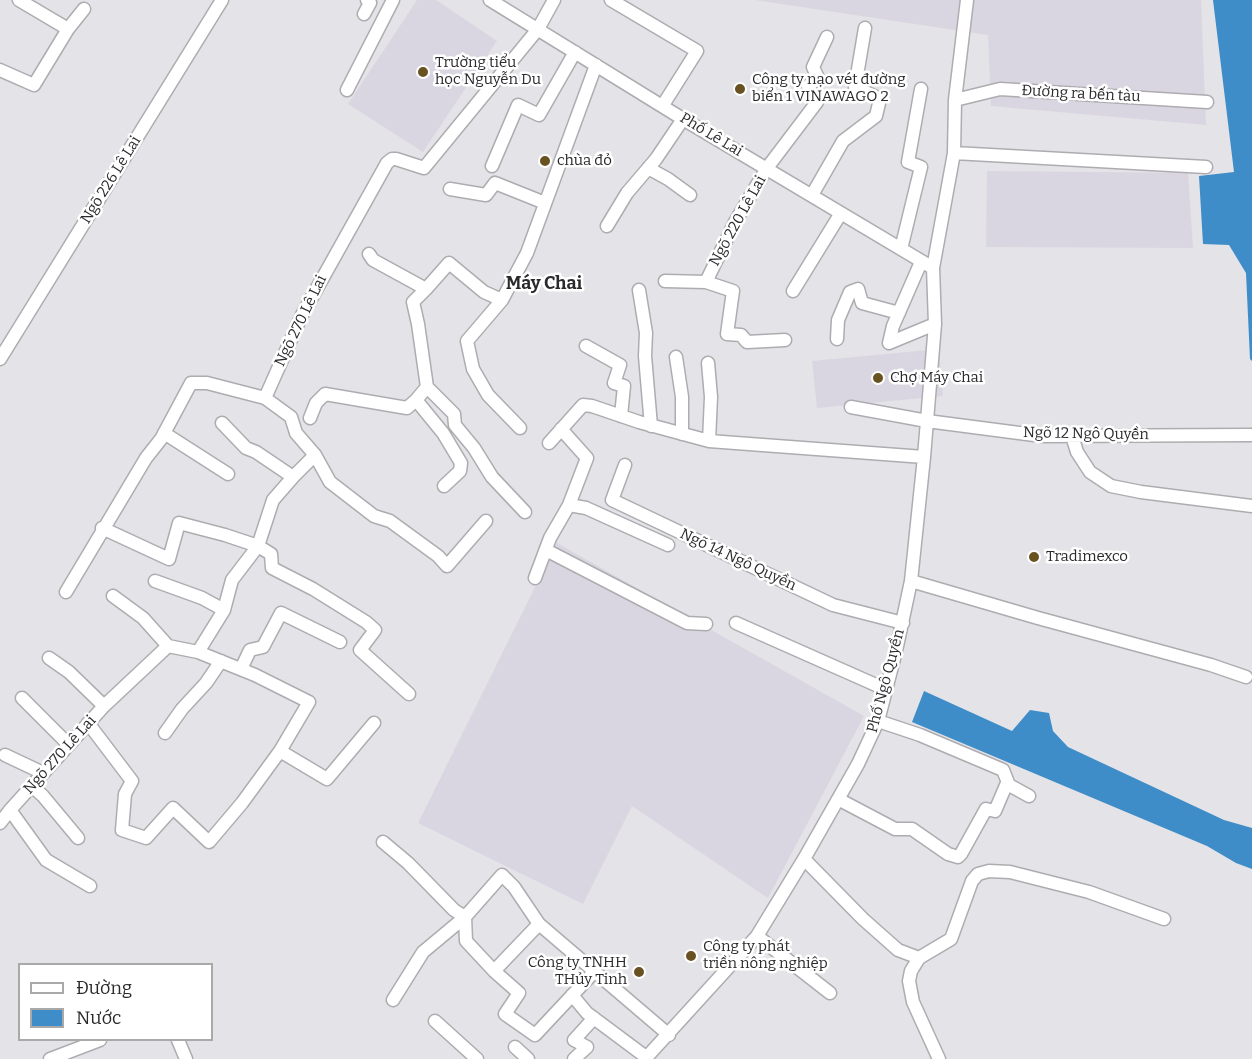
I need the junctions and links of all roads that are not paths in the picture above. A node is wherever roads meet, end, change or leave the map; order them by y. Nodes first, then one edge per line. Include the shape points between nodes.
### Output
1 (19, 0) edge
2 (222, 0) edge
3 (367, 0) edge
4 (393, 0) edge
5 (490, 0) edge
6 (554, 0) edge
7 (611, 0) edge
8 (967, 0) edge
9 (84, 9) dead end
10 (364, 14) dead end
11 (865, 28) dead end
12 (68, 29) junction
13 (538, 29) junction
14 (827, 37) dead end
15 (575, 52) junction
16 (596, 65) junction
17 (0, 70) edge
18 (921, 89) dead end
19 (347, 90) dead end
20 (955, 100) junction
21 (1207, 102) dead end
22 (663, 105) junction
23 (683, 119) junction
24 (954, 153) junction
25 (492, 166) dead end
26 (1206, 167) dead end
27 (648, 168) junction
28 (767, 168) junction
29 (450, 189) dead end
30 (690, 195) dead end
31 (812, 195) junction
32 (545, 203) junction
33 (841, 213) junction
34 (607, 226) dead end
35 (901, 249) junction
36 (369, 254) dead end
37 (921, 262) junction
38 (933, 268) junction
39 (665, 281) dead end
40 (706, 282) junction
41 (426, 289) junction
42 (639, 290) dead end
43 (793, 291) dead end
44 (502, 300) junction
45 (899, 313) junction
46 (935, 324) junction
47 (837, 339) dead end
48 (785, 340) dead end
49 (585, 346) dead end
50 (676, 357) dead end
51 (0, 359) edge
52 (708, 363) dead end
53 (427, 387) junction
54 (265, 398) junction
55 (416, 400) junction
56 (851, 407) dead end
57 (621, 416) junction
58 (310, 418) dead end
59 (927, 421) junction
60 (222, 423) dead end
61 (651, 426) junction
62 (520, 428) dead end
63 (561, 429) junction
64 (164, 433) junction
65 (682, 434) junction
66 (1252, 435) edge
67 (1072, 436) junction
68 (709, 441) junction
69 (549, 443) dead end
70 (315, 455) junction
71 (924, 457) junction
72 (625, 465) dead end
73 (228, 474) dead end
74 (293, 477) junction
75 (444, 486) dead end
76 (569, 505) junction
77 (1252, 506) edge
78 (525, 512) dead end
79 (486, 521) dead end
80 (102, 528) junction
81 (668, 545) dead end
82 (258, 546) junction
83 (546, 550) junction
84 (535, 578) dead end
85 (154, 581) dead end
86 (911, 581) junction
87 (66, 592) dead end
88 (113, 596) dead end
89 (224, 610) junction
90 (736, 623) dead end
91 (903, 623) junction
92 (705, 624) dead end
93 (340, 642) dead end
94 (168, 646) junction
95 (198, 652) junction
96 (49, 658) dead end
97 (221, 661) junction
98 (241, 669) junction
99 (1246, 677) dead end
100 (885, 688) junction
101 (409, 694) dead end
102 (22, 698) dead end
103 (104, 706) junction
104 (878, 721) junction
105 (88, 723) junction
106 (374, 723) dead end
107 (165, 733) dead end
108 (69, 745) junction
109 (280, 751) junction
110 (5, 756) dead end
111 (43, 773) junction
112 (1007, 783) junction
113 (32, 786) junction
114 (1029, 796) dead end
115 (838, 799) junction
116 (10, 810) junction
117 (0, 823) edge
118 (78, 838) dead end
119 (383, 842) dead end
120 (804, 859) junction
121 (90, 886) dead end
122 (465, 917) junction
123 (1164, 919) dead end
124 (539, 924) junction
125 (757, 936) junction
126 (919, 958) junction
127 (494, 971) junction
128 (594, 972) junction
129 (830, 993) dead end
130 (572, 995) junction
131 (393, 1000) dead end
132 (594, 1018) junction
133 (435, 1021) dead end
134 (669, 1035) junction
135 (97, 1041) edge
136 (178, 1041) edge
137 (515, 1047) dead end
138 (938, 1056) edge
139 (645, 1058) edge
140 (50, 1059) edge
141 (186, 1059) edge
142 (477, 1059) edge
143 (528, 1059) edge
144 (574, 1059) edge

1 - 12 street
2 - 51 street, Ngõ 226 Lê Lai
3 - 10 street via 370,3
4 - 19 street
5 - 13 street, Phố Lê Lai
6 - 13 street
7 - 22 street via 697,51
8 - 20 street, Phố Ngô Quyền
9 - 12 street
11 - 31 street via 855,87 880,99 876,116 843,141
12 - 17 street via 34,85
13 - 15 street, Phố Lê Lai
13 - 54 street, Ngõ 270 Lê Lai via 424,168 396,159 387,163 302,315
14 - 28 street, Ngõ 220 Lê Lai via 813,66 818,78 808,86 817,102
15 - 16 street, Phố Lê Lai
15 - 25 street via 539,115 518,105
16 - 22 street, Phố Lê Lai
16 - 32 street
18 - 35 street via 908,162 921,167
20 - 21 street, Đường ra bến tàu via 1000,89
20 - 24 street, Phố Ngô Quyền
22 - 23 street, Phố Lê Lai
23 - 27 street
23 - 28 street, Phố Lê Lai
24 - 26 street
24 - 38 street, Phố Ngô Quyền
27 - 30 street
27 - 34 street
28 - 31 street, Phố Lê Lai
28 - 40 street, Ngõ 220 Lê Lai
29 - 32 street via 486,195 495,183
31 - 33 street, Phố Lê Lai
32 - 44 street via 528,253
33 - 35 street, Phố Lê Lai
33 - 43 street
35 - 37 street, Phố Lê Lai
36 - 41 street via 373,260
37 - 38 street, Phố Lê Lai
37 - 45 street
38 - 46 street, Phố Ngô Quyền
39 - 40 street
40 - 48 street, Ngõ 220 Lê Lai via 733,291 727,334 741,335 747,342
41 - 44 street via 449,263 484,292
41 - 53 street via 413,302
42 - 61 street via 646,333
44 - 62 street via 467,341 473,369 488,395
45 - 46 street via 889,343
45 - 47 street via 862,303 858,289 850,292 838,320
46 - 59 street, Phố Ngô Quyền
49 - 57 street via 620,365 614,383 624,386
50 - 65 street
52 - 68 street
53 - 55 street
53 - 78 street via 454,414 455,425 492,477
54 - 64 street via 194,382
54 - 70 street via 291,417 296,433
55 - 58 street via 407,408 325,394
55 - 75 street via 461,463 460,471
56 - 59 street, Ngõ 12 Ngô Quyền
57 - 61 street
57 - 63 street via 583,405
59 - 67 street, Ngõ 12 Ngô Quyền via 1042,436
59 - 71 street, Phố Ngô Quyền
60 - 74 street via 246,448
61 - 65 street
63 - 69 street
63 - 76 street via 587,458
64 - 73 street
64 - 80 street
65 - 68 street
66 - 67 street, Ngõ 12 Ngô Quyền
67 - 77 street via 1090,472 1111,486
68 - 71 street
70 - 74 street
70 - 79 street via 330,482 374,516 390,520 447,566
71 - 86 street, Phố Ngô Quyền
72 - 91 street, Ngõ 14 Ngô Quyền via 612,500 833,604
74 - 82 street via 273,500
76 - 81 street via 586,508
76 - 83 street
80 - 82 street via 169,559 178,523
80 - 87 street
82 - 89 street via 232,580
82 - 101 street via 271,554 272,568 313,589 375,630 360,650
83 - 84 street
83 - 92 street via 687,623
85 - 89 street
86 - 91 street, Phố Ngô Quyền
86 - 99 street
88 - 94 street via 143,618
89 - 95 street
90 - 100 street
91 - 100 street, Phố Ngô Quyền
93 - 98 street via 281,613 263,647 250,650
94 - 95 street
94 - 103 street, Ngõ 270 Lê Lai
95 - 97 street
96 - 103 street
97 - 98 street
97 - 107 street
98 - 109 street via 309,701
100 - 104 street, Phố Ngô Quyền
102 - 108 street
103 - 105 street, Ngõ 270 Lê Lai
104 - 112 street via 1003,770
104 - 115 street, Phố Ngô Quyền
105 - 108 street, Ngõ 270 Lê Lai
105 - 109 street via 132,781 125,794 122,830 146,838 173,807 208,842
106 - 109 street via 327,779
108 - 111 street, Ngõ 270 Lê Lai
110 - 111 street
111 - 113 street, Ngõ 270 Lê Lai
112 - 114 street
112 - 115 street via 995,812 986,809 958,857 912,829 896,830
113 - 116 street, Ngõ 270 Lê Lai
113 - 118 street
115 - 120 street, Phố Ngô Quyền
116 - 117 street, Ngõ 270 Lê Lai
116 - 121 street via 46,860
119 - 122 street
120 - 125 street, Phố Ngô Quyền
120 - 126 street via 898,950
122 - 124 street via 502,875
122 - 127 street via 466,940
122 - 131 street via 423,952
123 - 126 street via 1089,892 1010,872 989,871 972,881 951,939
124 - 127 street
124 - 128 street
125 - 129 street
125 - 134 street, Phố Ngô Quyền
126 - 138 street via 911,971 910,993
127 - 130 street via 519,993 505,1014 535,1035
128 - 130 street
128 - 134 street
130 - 132 street
132 - 139 street
132 - 144 street via 574,1040 587,1047
133 - 142 street
134 - 139 street, Phố Ngô Quyền
135 - 140 street
136 - 141 street
137 - 143 street

